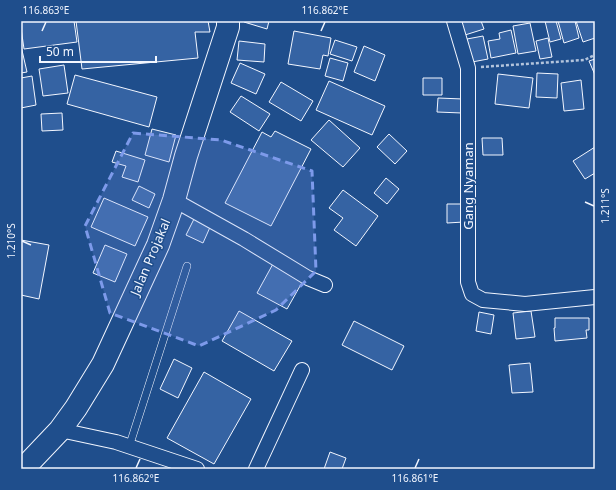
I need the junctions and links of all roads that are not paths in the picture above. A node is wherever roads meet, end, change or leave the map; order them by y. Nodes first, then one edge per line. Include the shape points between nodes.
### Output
1 (228, 21) edge
2 (454, 21) edge
3 (174, 200) junction
4 (187, 266) dead end
5 (325, 285) dead end
6 (595, 297) edge
7 (302, 370) dead end
8 (60, 430) junction
9 (129, 447) junction
10 (23, 469) edge
11 (197, 469) edge
12 (256, 469) edge

1 - 3 main road, Jalan Projakal
2 - 6 street, Gang Nyaman via 468,68 468,282 472,294 483,300 525,304
3 - 5 street via 308,278
3 - 8 main road, Jalan Projakal via 158,245 102,364
4 - 9 lane
7 - 12 street
8 - 9 street
8 - 10 main road, Jalan Projakal
9 - 11 street

